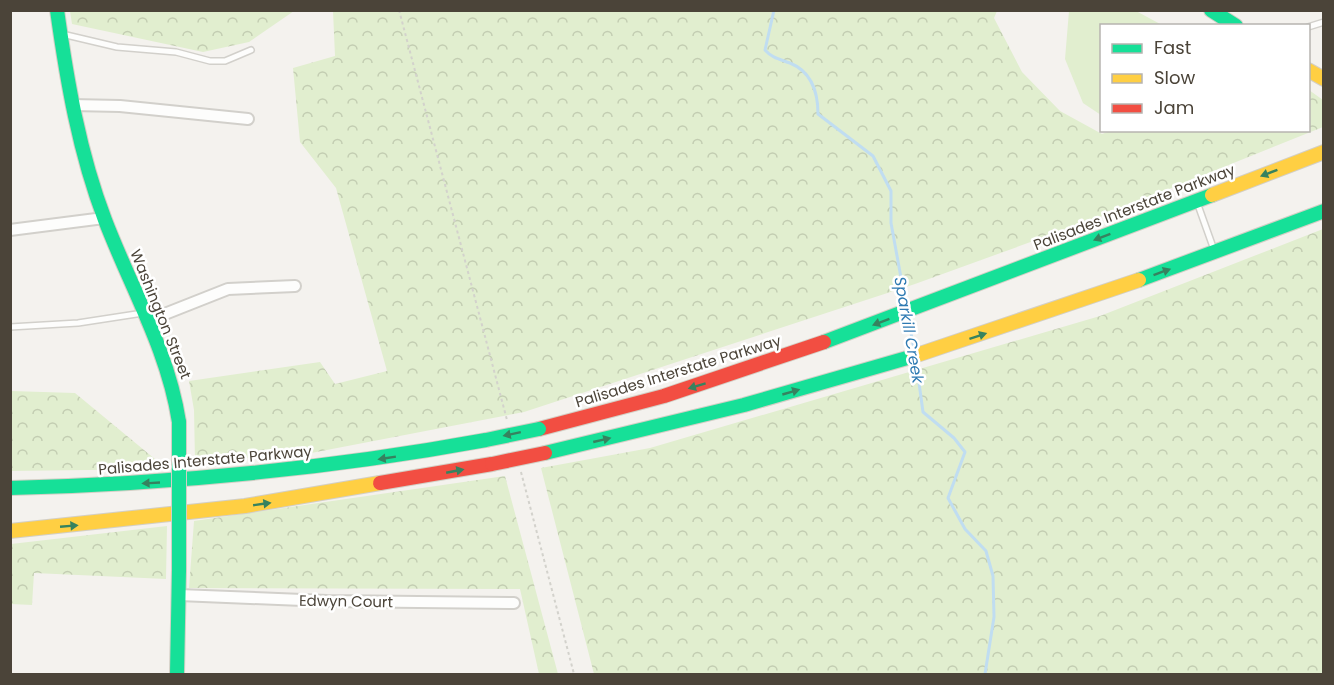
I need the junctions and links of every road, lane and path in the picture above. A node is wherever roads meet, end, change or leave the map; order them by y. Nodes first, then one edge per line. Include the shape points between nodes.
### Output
1 (57, 10) edge
2 (399, 10) edge
3 (1211, 10) edge
4 (1233, 24) edge
5 (60, 34) junction
6 (251, 50) dead end
7 (1310, 71) edge
8 (1323, 79) edge
9 (72, 105) junction
10 (248, 119) dead end
11 (1323, 152) edge
12 (1196, 201) junction
13 (1323, 211) edge
14 (104, 218) junction
15 (10, 230) edge
16 (1215, 253) junction
17 (295, 286) dead end
18 (145, 317) junction
19 (10, 327) edge
20 (508, 424) dead end
21 (520, 470) dead end
22 (11, 488) edge
23 (10, 531) edge
24 (179, 595) junction
25 (514, 603) dead end
26 (177, 675) edge
27 (574, 675) edge

1 - 5 main road, Washington Street
2 - 20 path
3 - 4 main road
5 - 6 lane via 210,61 225,61
5 - 9 main road, Washington Street
7 - 8 main road
9 - 10 street
9 - 14 main road, Washington Street via 88,174
11 -> 12 main road, Palisades Interstate Parkway
12 - 16 lane
12 -> 22 main road, Palisades Interstate Parkway, bridge via 775,361 539,429 362,462 246,476
13 - 16 main road
14 - 15 street
14 - 18 main road, Washington Street
23 -> 16 main road, bridge via 245,506 545,453 709,414 879,367
17 - 18 street via 228,289
18 - 19 lane
18 - 24 main road, Washington Street, bridge via 173,386 179,422
21 - 27 path
24 - 25 street, Edwyn Court
24 - 26 main road, Washington Street

